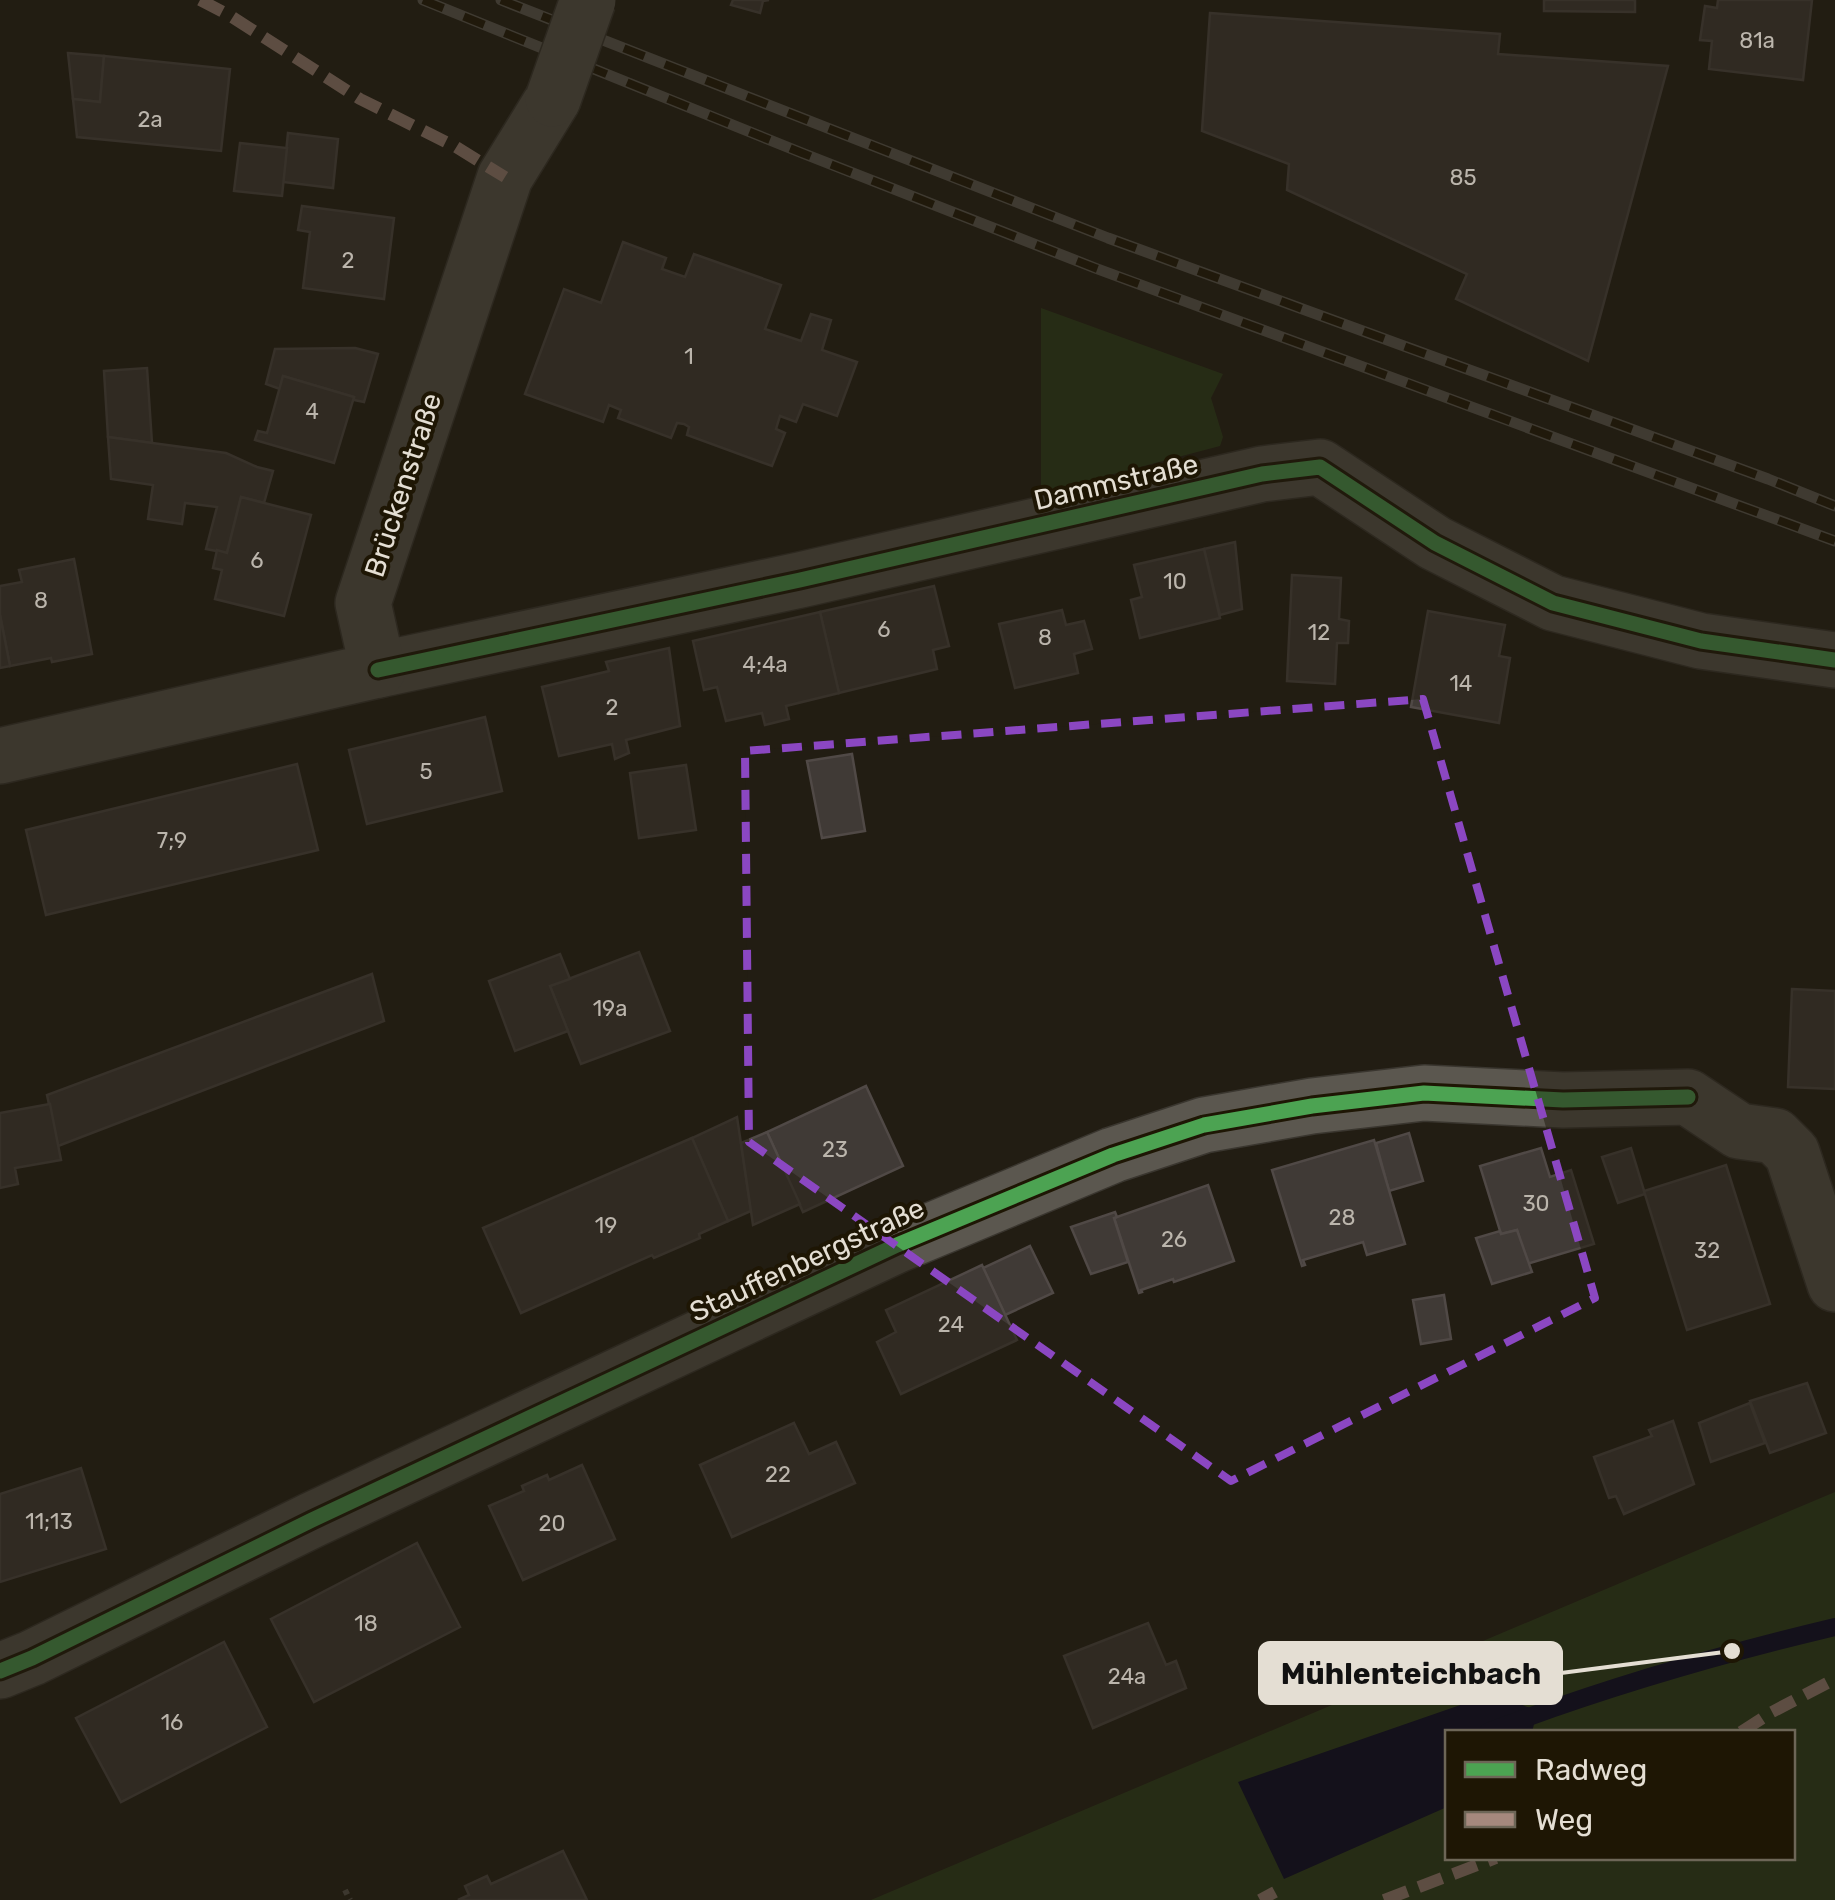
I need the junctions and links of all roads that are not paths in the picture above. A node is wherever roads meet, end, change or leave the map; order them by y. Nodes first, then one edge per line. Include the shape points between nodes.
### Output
1 (588, 0) edge
2 (1835, 660) edge
3 (378, 670) junction
4 (0, 756) edge
5 (1835, 1284) edge
6 (0, 1671) edge

1 - 3 street, Brückenstraße, bridge via 552,99 505,178 363,603
2 - 3 street, Dammstraße via 1700,641 1553,604 1435,543 1320,467 1262,474
3 - 4 street
5 - 6 street, Stauffenbergstraße via 1792,1153 1775,1136 1739,1131 1688,1097 1564,1100 1424,1092 1204,1125 1113,1155 879,1253

